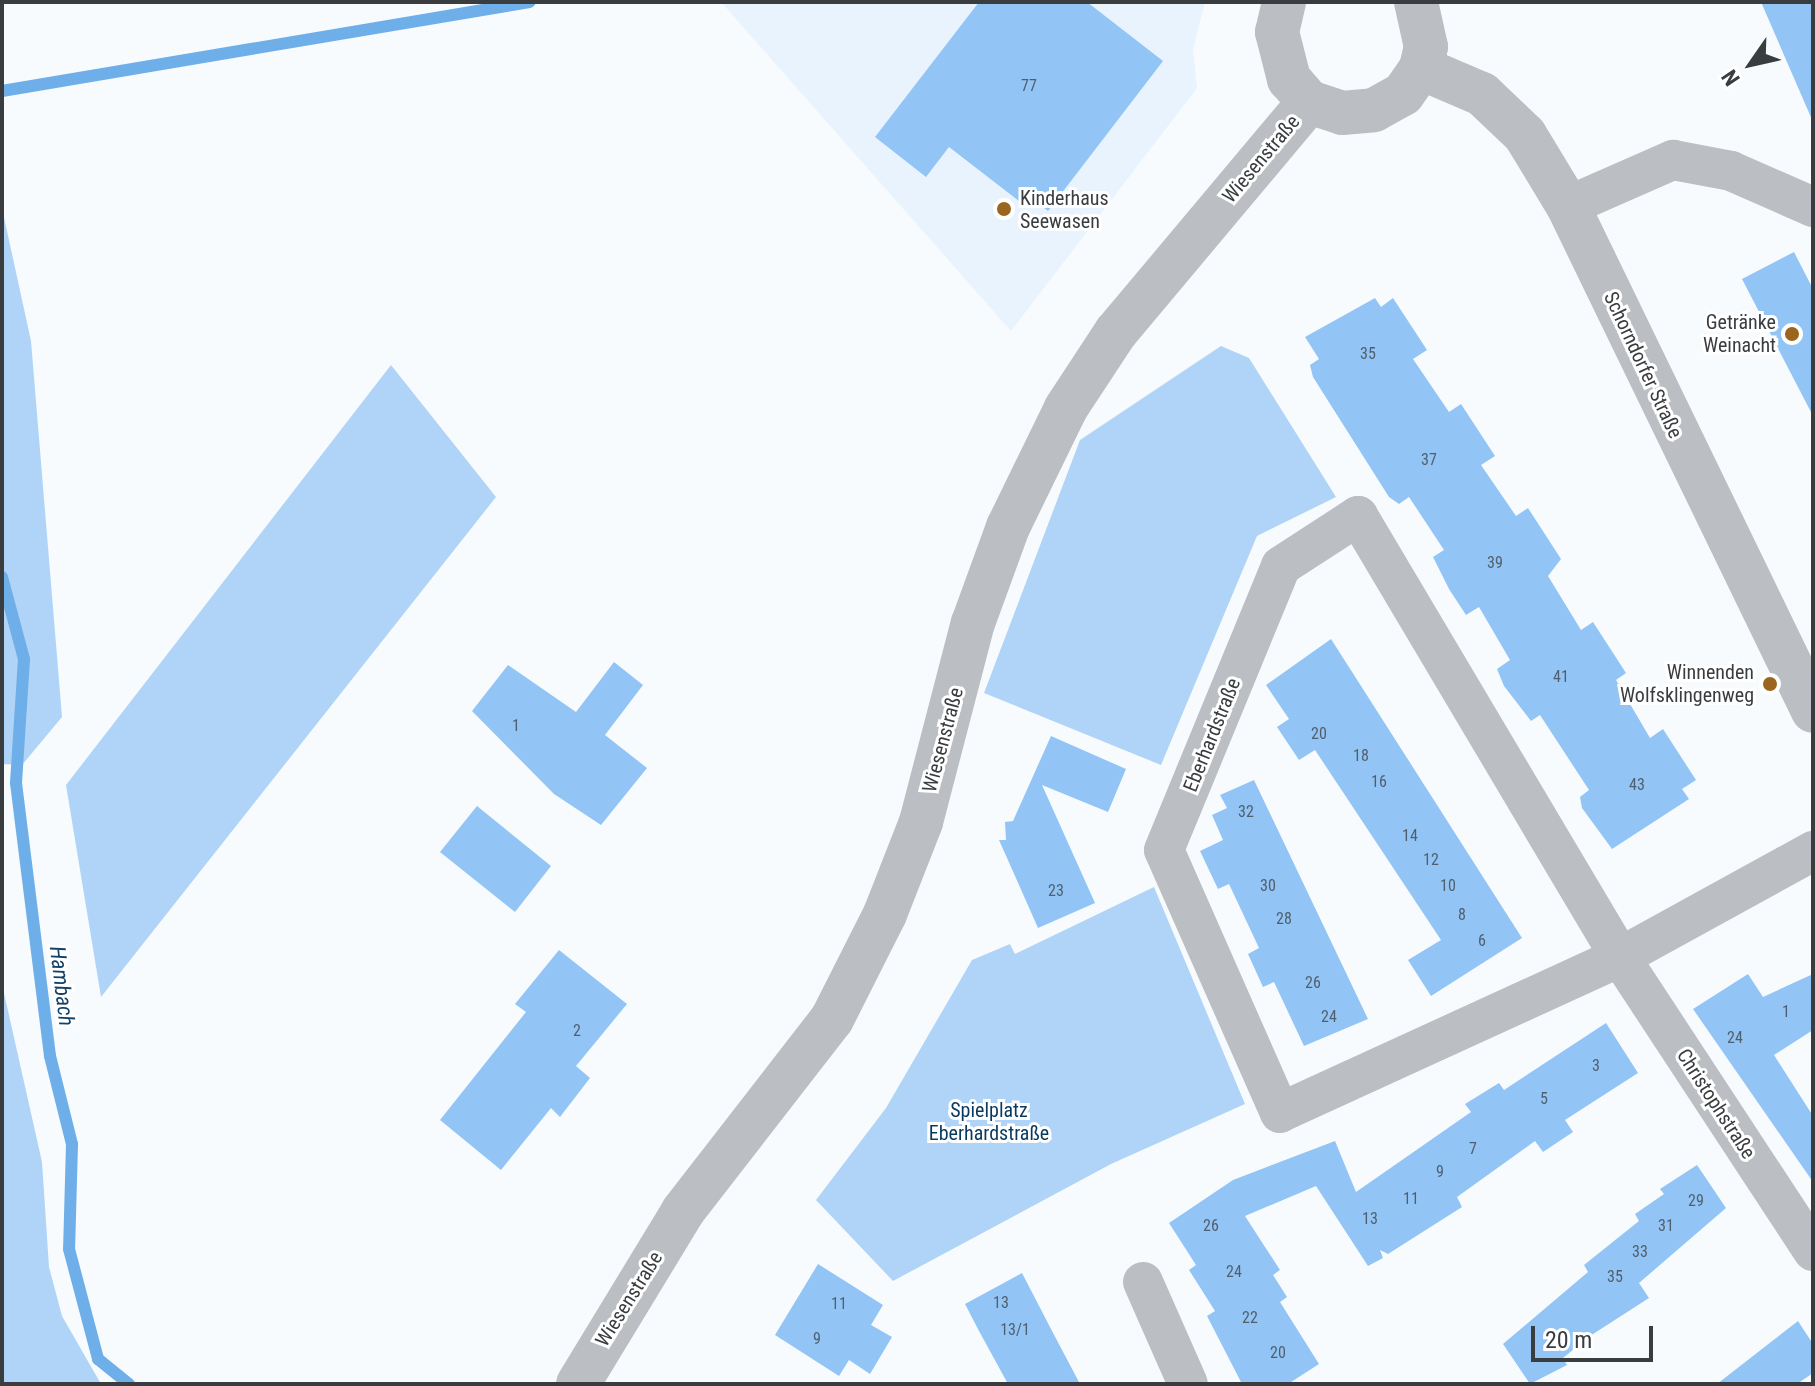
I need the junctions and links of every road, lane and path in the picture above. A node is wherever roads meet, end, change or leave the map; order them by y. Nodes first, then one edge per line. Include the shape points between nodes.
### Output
1 (1284, 2) edge
2 (1416, 2) edge
3 (1421, 68) junction
4 (1309, 102) junction
5 (1568, 206) junction
6 (1813, 207) edge
7 (1813, 711) edge
8 (1813, 851) edge
9 (1620, 957) junction
10 (1813, 1251) edge
11 (1143, 1282) dead end
12 (578, 1384) edge
13 (1188, 1384) edge

1 - 4 street via 1280,58
2 - 3 street via 1426,47
3 - 4 street via 1403,94 1374,110 1342,113
3 - 5 street, Schorndorfer Straße via 1482,94 1525,135
4 - 12 street, Wiesenstraße via 1116,332 1066,408 1008,527 973,623 921,822 885,914 832,1019 683,1211
5 - 6 street via 1673,160 1731,171
5 - 7 street, Schorndorfer Straße
8 - 9 street, Eberhardstraße
9 - 9 street, Eberhardstraße via 1280,1113 1164,850 1281,566 1358,516
9 - 10 street, Christophstraße
11 - 13 street

